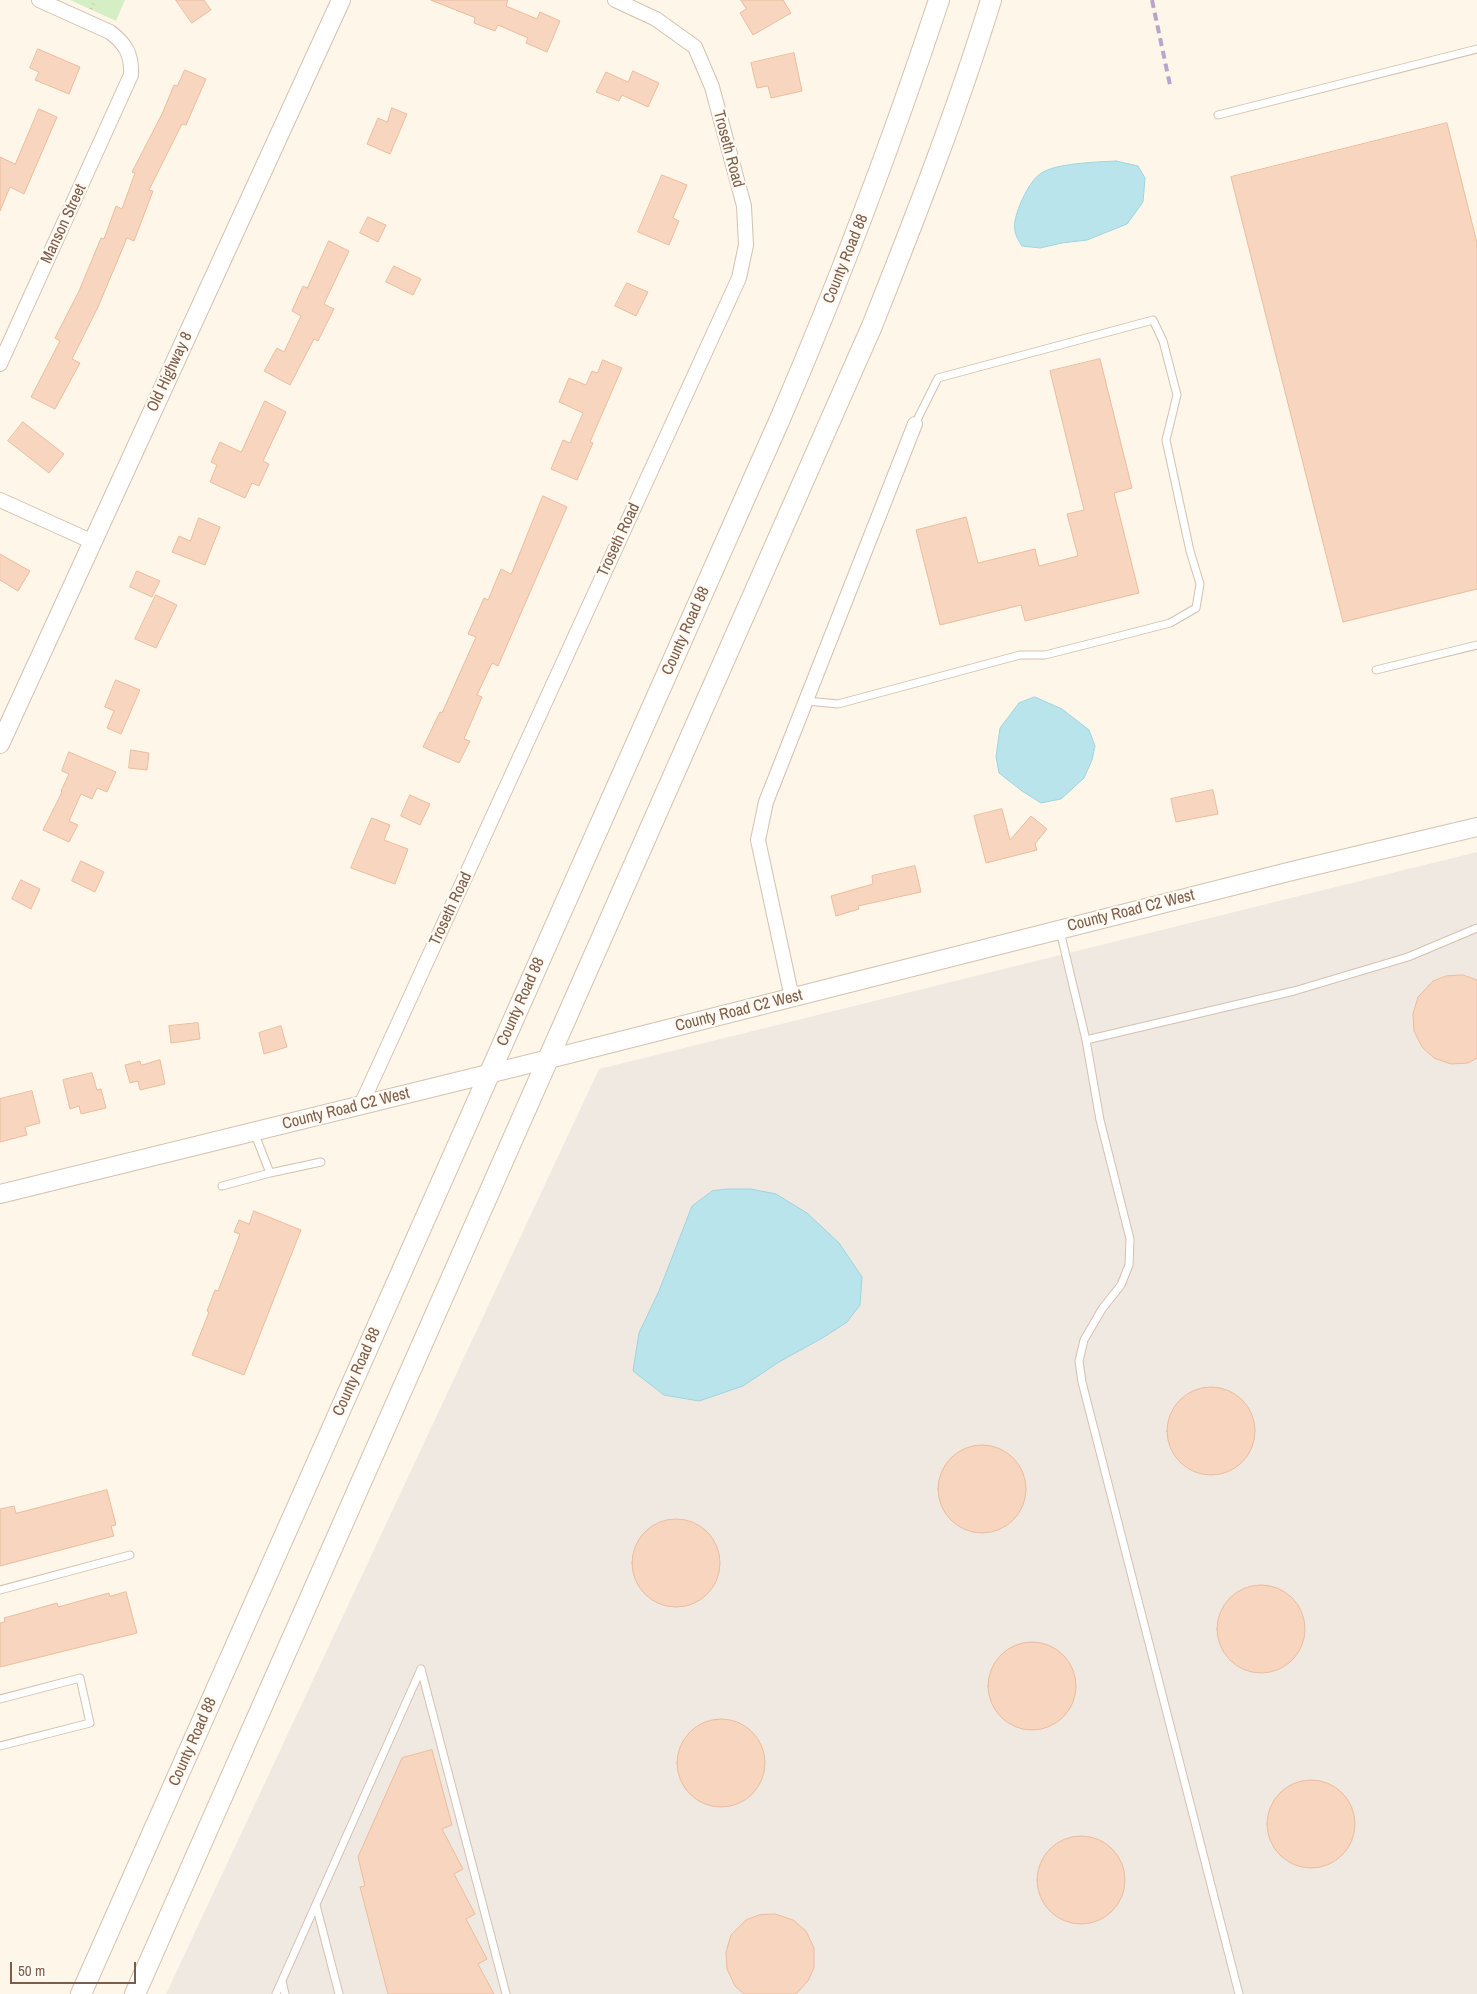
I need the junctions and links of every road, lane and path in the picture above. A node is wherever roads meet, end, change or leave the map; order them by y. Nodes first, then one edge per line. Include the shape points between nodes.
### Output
1 (39, 0) edge
2 (341, 0) edge
3 (615, 0) edge
4 (939, 0) edge
5 (991, 0) edge
6 (1477, 49) edge
7 (1218, 115) dead end
8 (0, 364) edge
9 (915, 424) joint
10 (0, 500) edge
11 (93, 542) junction
12 (1477, 646) edge
13 (1376, 670) dead end
14 (807, 701) junction
15 (0, 744) edge
16 (1477, 827) edge
17 (1477, 928) edge
18 (1059, 930) junction
19 (792, 998) junction
20 (1086, 1040) junction
21 (549, 1059) junction
22 (490, 1074) junction
23 (361, 1105) junction
24 (254, 1132) junction
25 (321, 1162) dead end
26 (270, 1173) junction
27 (222, 1186) dead end
28 (0, 1194) edge
29 (130, 1555) dead end
30 (0, 1590) edge
31 (0, 1698) edge
32 (0, 1746) edge
33 (316, 1905) junction
34 (282, 1981) junction
35 (81, 1994) edge
36 (135, 1994) edge
37 (276, 1994) edge
38 (285, 1994) edge
39 (339, 1994) edge
40 (506, 1994) edge
41 (1238, 1994) edge

1 - 8 street, Manson Street via 120,39 132,62 131,75
2 - 11 street, Old Highway 8
3 - 23 street, Troseth Road via 656,19 695,47 712,87 744,206 746,244 739,278
4 - 22 main road, County Road 88 via 866,208 816,334
5 - 21 main road via 947,134 872,326
6 - 7 lane
9 - 14 street
9 - 14 lane via 938,378 1153,320 1163,342 1177,395 1166,440 1200,584 1196,608 1170,623 1045,655 1020,655 838,704
10 - 11 street
11 - 15 street, Old Highway 8
12 - 13 lane
14 - 19 street via 766,802 758,840
16 - 18 street, County Road C2 West
17 - 20 lane via 1408,956 1294,991
18 - 19 street, County Road C2 West
18 - 20 lane
19 - 21 street, County Road C2 West
20 - 41 lane via 1100,1120 1130,1239 1129,1265 1121,1285 1084,1340 1079,1362 1082,1382
21 - 22 street, County Road C2 West
21 - 36 main road
22 - 23 street, County Road C2 West
22 - 35 main road, County Road 88
23 - 24 street, County Road C2 West
24 - 26 lane
24 - 28 street, County Road C2 West
25 - 26 lane
26 - 27 lane
29 - 30 lane
31 - 32 lane via 80,1678 90,1723
33 - 34 lane
33 - 39 lane
33 - 40 lane via 421,1668
34 - 37 lane
34 - 38 lane

